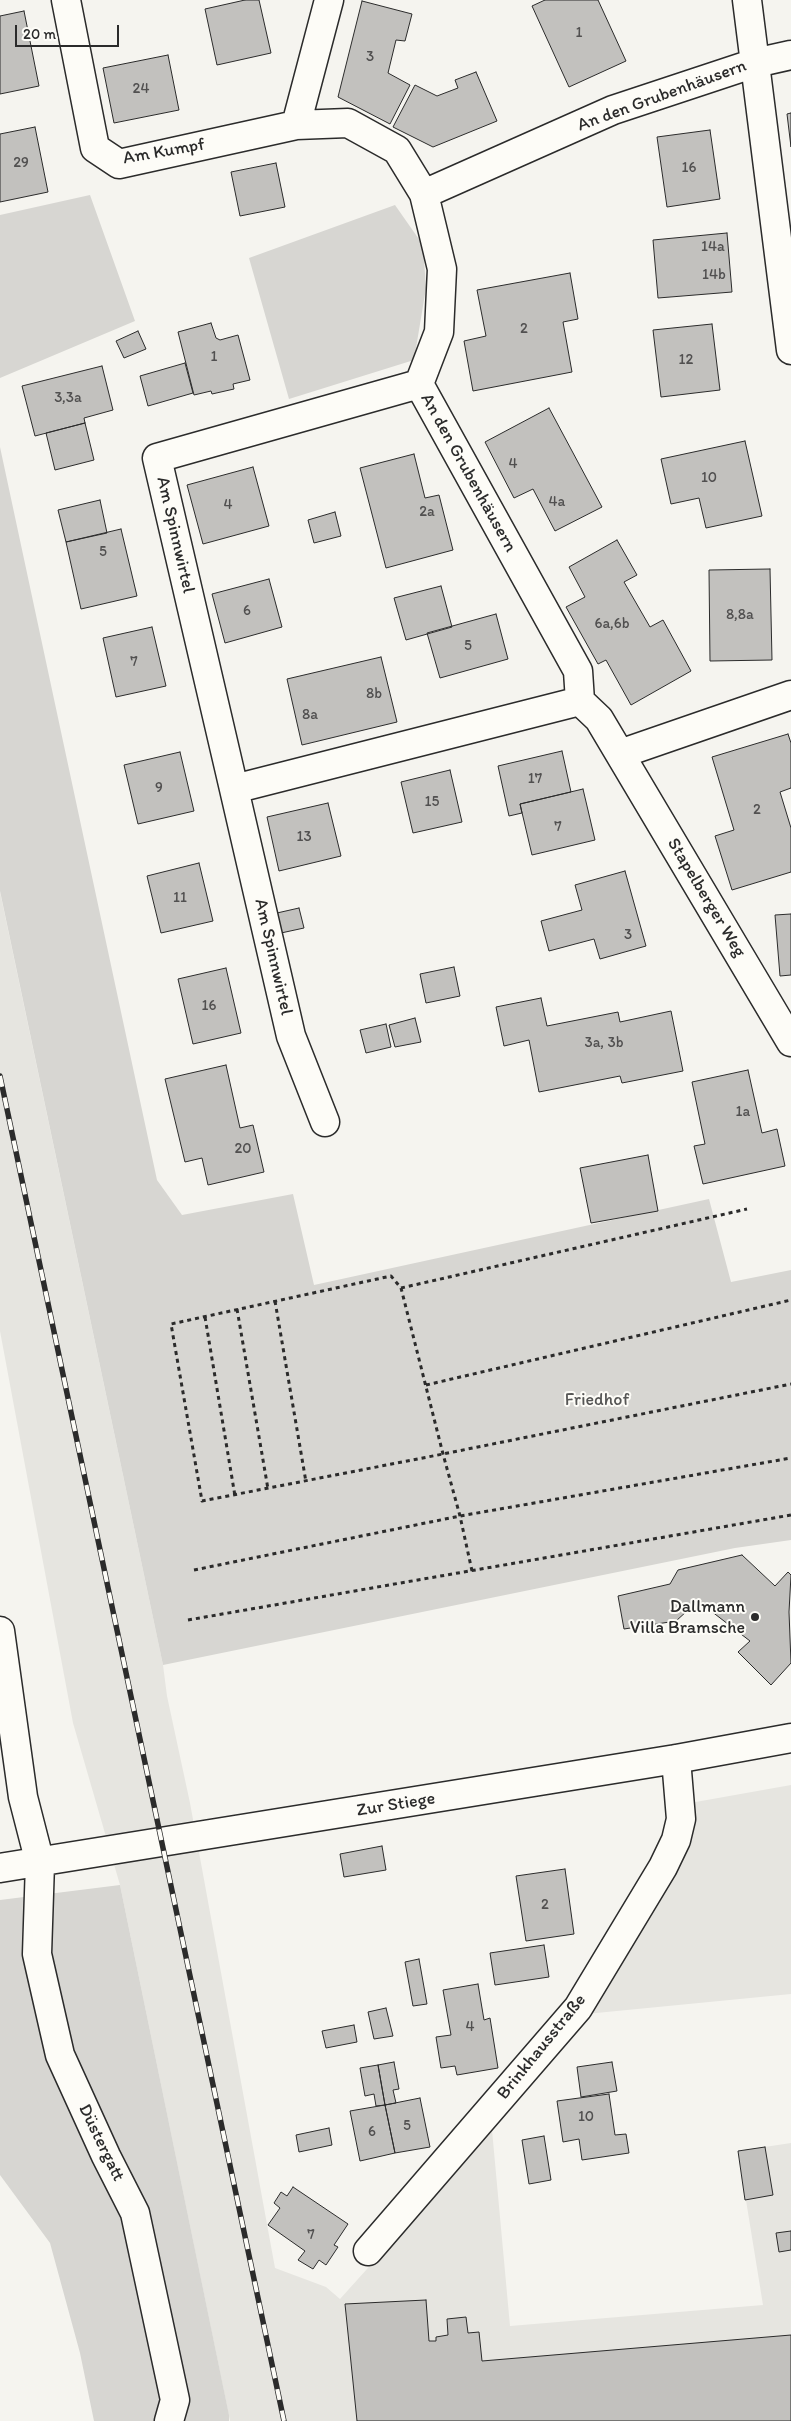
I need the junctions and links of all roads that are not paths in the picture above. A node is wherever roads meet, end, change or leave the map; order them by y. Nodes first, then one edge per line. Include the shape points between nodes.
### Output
1 (66, 0) edge
2 (328, 0) edge
3 (747, 0) edge
4 (791, 55) edge
5 (755, 63) junction
6 (296, 125) junction
7 (424, 194) junction
8 (791, 350) edge
9 (419, 384) junction
10 (791, 696) edge
11 (580, 701) junction
12 (620, 754) junction
13 (234, 789) junction
14 (791, 1042) edge
15 (325, 1122) dead end
16 (0, 1630) edge
17 (791, 1738) edge
18 (676, 1759) junction
19 (40, 1863) junction
20 (0, 1868) edge
21 (368, 2251) dead end
22 (169, 2421) edge

1 - 6 street, Am Kumpf via 95,148 119,164
2 - 6 street
3 - 5 street
4 - 5 street, An den Grubenhäusern
5 - 7 street, An den Grubenhäusern via 613,110
5 - 8 street, An den Grubenhäusern
6 - 7 street, Am Kumpf via 348,123 397,150
7 - 9 street, An den Grubenhäusern via 442,269 439,332
9 - 11 street, An den Grubenhäusern via 578,671
9 - 13 street, Am Spinnwirtel via 157,458
10 - 12 street
11 - 12 street via 599,719
11 - 13 street
12 - 14 street, Stapelberger Weg
13 - 15 street, Am Spinnwirtel via 291,1036
16 - 19 street, Düstergatt via 23,1798
17 - 18 street, Zur Stiege
18 - 19 street, Zur Stiege
18 - 21 street, Brinkhausstraße via 681,1820 676,1840 578,2008
19 - 20 street, Zur Stiege
19 - 22 street, Düstergatt via 37,1954 60,2055 135,2213 175,2400

